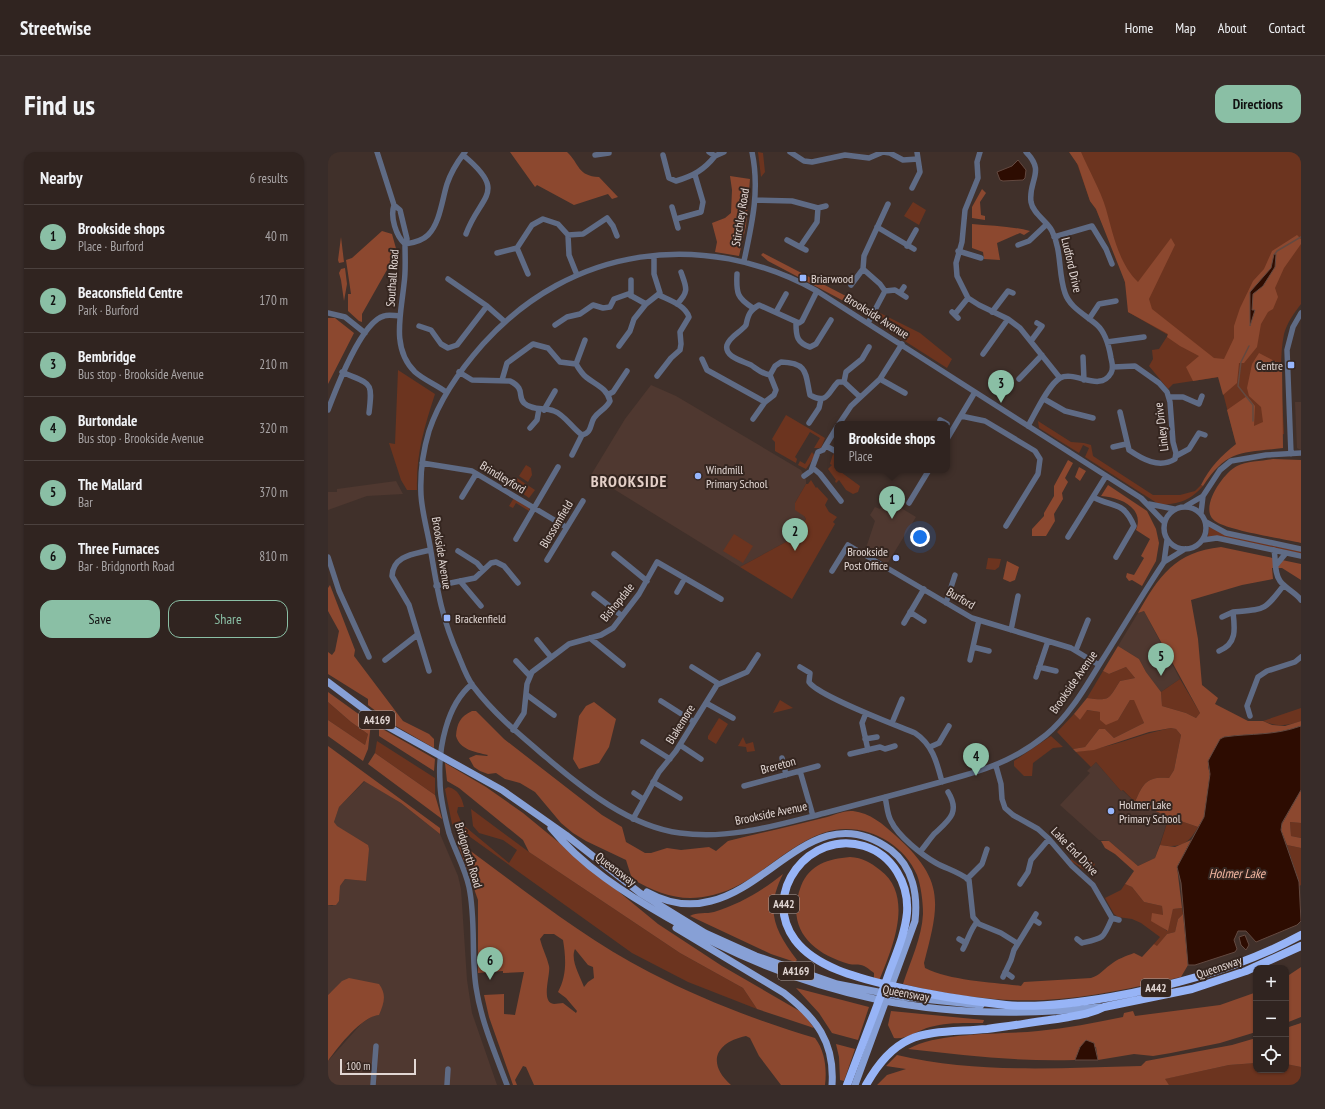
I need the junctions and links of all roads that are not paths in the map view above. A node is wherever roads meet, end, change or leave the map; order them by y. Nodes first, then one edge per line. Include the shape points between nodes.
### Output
1 (377, 152) edge
2 (709, 152) edge
3 (724, 152) edge
4 (752, 152) edge
5 (790, 152) edge
6 (917, 152) edge
7 (980, 152) edge
8 (1029, 153) edge
9 (464, 154) edge
10 (609, 154) edge
11 (595, 155) dead end
12 (663, 155) dead end
13 (715, 156) junction
14 (918, 159) junction
15 (695, 175) junction
16 (912, 188) dead end
17 (756, 200) junction
18 (888, 204) dead end
19 (394, 205) junction
20 (826, 206) dead end
21 (672, 207) dead end
22 (818, 208) junction
23 (676, 219) junction
24 (1047, 224) junction
25 (877, 227) junction
26 (678, 228) dead end
27 (916, 230) dead end
28 (466, 234) dead end
29 (568, 235) junction
30 (617, 236) dead end
31 (1054, 238) junction
32 (787, 240) dead end
33 (405, 244) junction
34 (1018, 245) dead end
35 (907, 246) junction
36 (800, 247) junction
37 (517, 248) junction
38 (806, 250) dead end
39 (914, 250) dead end
40 (958, 251) junction
41 (498, 253) dead end
42 (654, 256) junction
43 (981, 258) dead end
44 (744, 261) junction
45 (1112, 264) dead end
46 (863, 269) junction
47 (682, 272) dead end
48 (528, 274) dead end
49 (737, 274) dead end
50 (578, 275) junction
51 (448, 279) dead end
52 (631, 280) dead end
53 (851, 285) dead end
54 (904, 287) dead end
55 (1009, 290) dead end
56 (817, 291) junction
57 (885, 291) junction
58 (900, 293) junction
59 (786, 294) dead end
60 (659, 295) junction
61 (631, 296) junction
62 (906, 297) dead end
63 (968, 298) junction
64 (1116, 302) dead end
65 (646, 304) junction
66 (677, 304) junction
67 (487, 306) junction
68 (754, 308) junction
69 (776, 312) junction
70 (992, 312) junction
71 (328, 313) edge
72 (1301, 313) edge
73 (955, 314) dead end
74 (400, 316) junction
75 (1008, 319) junction
76 (1089, 319) junction
77 (831, 320) dead end
78 (504, 322) junction
79 (868, 323) junction
80 (796, 324) junction
81 (1042, 324) dead end
82 (555, 325) dead end
83 (419, 326) dead end
84 (365, 333) junction
85 (1144, 337) dead end
86 (585, 340) dead end
87 (1031, 342) junction
88 (1107, 342) junction
89 (902, 344) junction
90 (619, 346) dead end
91 (869, 347) dead end
92 (983, 354) dead end
93 (1042, 355) junction
94 (1083, 357) dead end
95 (702, 359) dead end
96 (576, 364) junction
97 (1113, 367) junction
98 (627, 371) dead end
99 (342, 372) junction
100 (459, 372) junction
101 (770, 375) junction
102 (657, 376) dead end
103 (1019, 378) dead end
104 (1060, 378) junction
105 (880, 379) junction
106 (502, 380) junction
107 (1084, 380) junction
108 (844, 382) junction
109 (555, 391) dead end
110 (446, 392) junction
111 (975, 392) junction
112 (905, 393) dead end
113 (609, 394) junction
114 (1202, 396) dead end
115 (860, 397) junction
116 (1169, 397) junction
117 (821, 399) junction
118 (1044, 399) junction
119 (765, 402) junction
120 (328, 410) edge
121 (542, 410) junction
122 (1120, 412) dead end
123 (369, 413) dead end
124 (961, 416) junction
125 (1093, 418) dead end
126 (753, 419) dead end
127 (840, 421) edge
128 (809, 424) dead end
129 (1028, 426) junction
130 (530, 428) dead end
131 (834, 432) edge
132 (950, 434) edge
133 (582, 435) junction
134 (1205, 435) dead end
135 (1126, 444) junction
136 (826, 446) junction
137 (1113, 447) dead end
138 (834, 450) edge
139 (1291, 454) junction
140 (1301, 454) edge
141 (572, 455) dead end
142 (1176, 456) junction
143 (422, 463) junction
144 (558, 467) dead end
145 (813, 468) junction
146 (927, 473) edge
147 (476, 474) junction
148 (804, 476) dead end
149 (1106, 476) junction
150 (1203, 496) junction
151 (462, 497) dead end
152 (1093, 497) junction
153 (583, 501) dead end
154 (841, 501) dead end
155 (909, 503) dead end
156 (1149, 504) junction
157 (1186, 506) junction
158 (534, 509) junction
159 (1174, 509) junction
160 (1201, 514) junction
161 (1164, 522) junction
162 (1206, 522) junction
163 (1006, 526) dead end
164 (566, 528) junction
165 (1068, 537) dead end
166 (516, 540) dead end
167 (1167, 540) junction
168 (1203, 540) junction
169 (1185, 549) junction
170 (430, 550) junction
171 (1274, 550) junction
172 (1301, 550) edge
173 (458, 551) dead end
174 (1286, 553) junction
175 (614, 554) dead end
176 (1301, 556) edge
177 (328, 557) edge
178 (1116, 557) dead end
179 (547, 560) dead end
180 (1164, 562) junction
181 (1276, 564) junction
182 (483, 570) junction
183 (832, 571) dead end
184 (955, 575) dead end
185 (685, 578) junction
186 (460, 581) junction
187 (647, 581) junction
188 (518, 583) dead end
189 (1284, 585) junction
190 (436, 586) junction
191 (924, 589) junction
192 (677, 592) dead end
193 (594, 594) dead end
194 (1018, 596) dead end
195 (721, 599) dead end
196 (1301, 600) edge
197 (946, 603) junction
198 (481, 606) dead end
199 (910, 612) junction
200 (1233, 612) junction
201 (622, 616) junction
202 (1222, 617) dead end
203 (979, 620) junction
204 (1088, 620) dead end
205 (924, 621) dead end
206 (904, 622) dead end
207 (1011, 630) junction
208 (417, 635) junction
209 (590, 638) junction
210 (537, 640) dead end
211 (1048, 641) junction
212 (973, 647) junction
213 (1076, 650) junction
214 (989, 651) dead end
215 (1219, 651) dead end
216 (758, 655) dead end
217 (369, 657) dead end
218 (551, 657) junction
219 (1301, 657) edge
220 (385, 660) dead end
221 (970, 660) dead end
222 (516, 661) dead end
223 (623, 665) dead end
224 (1099, 665) junction
225 (692, 667) dead end
226 (1039, 667) junction
227 (800, 668) dead end
228 (429, 671) dead end
229 (1056, 671) dead end
230 (530, 676) junction
231 (1036, 676) dead end
232 (328, 682) edge
233 (472, 684) junction
234 (719, 684) junction
235 (527, 695) junction
236 (902, 699) dead end
237 (661, 701) dead end
238 (706, 703) junction
239 (866, 713) junction
240 (554, 715) dead end
241 (1250, 716) dead end
242 (732, 718) dead end
243 (694, 722) junction
244 (892, 723) junction
245 (948, 726) dead end
246 (513, 730) junction
247 (877, 737) dead end
248 (865, 739) junction
249 (643, 742) dead end
250 (680, 746) junction
251 (895, 746) dead end
252 (930, 747) junction
253 (868, 750) junction
254 (850, 754) dead end
255 (701, 758) dead end
256 (782, 758) dead end
257 (670, 759) junction
258 (818, 766) dead end
259 (996, 766) junction
260 (800, 771) junction
261 (786, 775) junction
262 (653, 782) junction
263 (942, 782) junction
264 (744, 786) dead end
265 (948, 792) dead end
266 (634, 793) dead end
267 (885, 797) junction
268 (680, 798) dead end
269 (643, 799) junction
270 (813, 816) junction
271 (633, 819) junction
272 (547, 822) junction
273 (1049, 839) junction
274 (987, 849) dead end
275 (920, 852) junction
276 (610, 871) junction
277 (967, 879) junction
278 (1021, 880) dead end
279 (656, 912) junction
280 (1112, 918) junction
281 (1119, 920) dead end
282 (977, 922) junction
283 (1039, 923) dead end
284 (1301, 935) edge
285 (959, 939) dead end
286 (1077, 939) dead end
287 (1018, 943) junction
288 (1301, 946) edge
289 (894, 971) junction
290 (1012, 977) dead end
291 (1003, 1005) junction
292 (1104, 1007) junction
293 (376, 1046) dead end
294 (862, 1054) junction
295 (448, 1069) dead end
296 (374, 1085) edge
297 (447, 1085) edge
298 (507, 1085) edge
299 (832, 1085) edge
300 (847, 1085) edge
301 (855, 1085) edge
302 (866, 1085) edge

1 - 19 street, Southall Road
2 - 13 street
3 - 13 street
4 - 17 street, Stirchley Road via 756,169
5 - 14 street via 804,161 812,162 845,155 869,158 883,152 903,160
6 - 14 street
7 - 40 street via 977,162 978,178 967,201 962,242
8 - 24 street, Ludford Drive via 1037,169 1030,193 1032,207
9 - 28 street via 485,178 489,191
9 - 33 street via 448,182 436,224 427,236
10 - 11 street
12 - 15 street via 669,178 676,181
13 - 15 street
14 - 16 street via 920,172
15 - 23 street via 703,202 701,212
17 - 22 street via 792,202
17 - 44 street, Stirchley Road
18 - 25 street
19 - 33 street, Southall Road via 400,210 407,239
19 - 33 street via 391,212 399,239
20 - 22 street
21 - 23 street
22 - 36 street via 817,222
23 - 26 street
24 - 31 street, Ludford Drive
24 - 34 street via 1029,240
25 - 35 street
25 - 46 street via 864,256
27 - 35 street
29 - 30 street via 582,234 607,218
29 - 37 street via 558,224 543,219 532,225
29 - 50 street via 569,255
31 - 45 street via 1092,226
31 - 76 street, Ludford Drive via 1059,249 1065,292 1072,305
32 - 36 street
33 - 74 street, Southall Road
35 - 39 street
36 - 38 street
37 - 41 street
37 - 48 street
40 - 43 street
40 - 63 street via 957,276
42 - 44 street, Brookside Avenue via 699,254
42 - 50 street, Brookside Avenue via 638,257
42 - 60 street via 654,274
44 - 56 street, Brookside Avenue via 775,271
46 - 53 street
46 - 57 street
47 - 66 street via 686,290
49 - 68 street via 738,295
50 - 78 street, Brookside Avenue via 526,304
51 - 67 street
52 - 61 street
54 - 58 street
55 - 70 street
56 - 79 street, Brookside Avenue
56 - 80 street via 802,321
57 - 58 street via 895,290
57 - 79 street
58 - 62 street
59 - 69 street
60 - 65 street
60 - 66 street
61 - 65 street
61 - 82 street via 628,294 614,299 610,307 594,305 580,314 566,317
63 - 70 street
63 - 73 street
64 - 76 street via 1099,304
65 - 90 street via 632,322 630,331
66 - 102 street via 686,311 689,320 680,332 680,350 672,356
67 - 78 street
67 - 83 street via 457,345 448,348 441,344 432,330
68 - 69 street via 759,305
68 - 101 street via 748,315 746,325 731,338 727,346 728,352 735,359
69 - 80 street
70 - 75 street
71 - 84 street via 345,317
72 - 139 street via 1293,327 1287,350
74 - 84 street via 384,316
74 - 110 street, Southall Road via 400,343 405,359 416,372
75 - 87 street via 1020,328
75 - 92 street
76 - 88 street, Ludford Drive via 1098,326
77 - 80 street via 816,344 810,347 798,340
78 - 100 street, Brookside Avenue
79 - 89 street, Brookside Avenue
81 - 87 street
84 - 99 street
85 - 88 street
86 - 96 street
87 - 93 street
88 - 97 street, Ludford Drive
89 - 105 street
89 - 111 street, Brookside Avenue
91 - 108 street via 862,360 846,372
93 - 103 street
93 - 104 street
94 - 107 street
95 - 119 street via 707,370
96 - 106 street via 560,362 548,348 534,344 507,363
96 - 113 street via 583,374
97 - 107 street via 1106,378 1098,381
97 - 116 street, Linley Drive via 1135,366 1159,382
98 - 113 street
99 - 120 street
99 - 123 street via 367,383 372,391
100 - 106 street via 472,380
100 - 110 street, Brookside Avenue
101 - 117 street via 781,362 799,366 807,374 810,395
101 - 119 street via 776,390
104 - 107 street via 1067,376
104 - 118 street
105 - 112 street
105 - 115 street
106 - 121 street via 520,388 524,404
108 - 115 street
108 - 117 street via 838,382 828,396
109 - 121 street
110 - 143 street, Brookside Avenue via 428,432
111 - 124 street
111 - 129 street, Brookside Avenue
113 - 133 street via 610,401 606,409 594,418 590,429
114 - 116 street via 1199,404 1183,397
115 - 127 street via 845,412
116 - 142 street, Linley Drive
117 - 128 street via 819,408
118 - 125 street via 1065,411
118 - 129 street
119 - 126 street
121 - 130 street
121 - 133 street via 558,413
122 - 135 street
124 - 132 street
124 - 163 street via 985,421 1035,451 1040,459 1038,474
129 - 149 street, Brookside Avenue
131 - 136 street
133 - 141 street
134 - 142 street via 1199,433 1189,449
135 - 137 street
135 - 142 street, Linley Drive via 1129,450 1148,461 1162,464
136 - 138 street
136 - 145 street via 818,452
139 - 140 street
139 - 150 street via 1266,454 1231,461 1220,470
143 - 147 street, Brindleyford via 462,468
143 - 170 street, Brookside Avenue via 421,495
144 - 158 street
145 - 148 street
145 - 154 street
146 - 155 street
147 - 151 street
147 - 158 street, Brindleyford
149 - 152 street
149 - 156 street, Brookside Avenue
150 - 157 street
150 - 160 street
152 - 165 street
152 - 178 street via 1114,504 1129,513 1134,526
153 - 164 street, Blossomfield
156 - 159 street, Brookside Avenue
156 - 161 street, Brookside Avenue
157 - 159 street
157 - 160 street
158 - 164 street, Brindleyford
158 - 166 street
159 - 161 street
160 - 162 street
161 - 167 street
162 - 168 street via 1207,529
162 - 172 street via 1226,533
164 - 179 street, Blossomfield
167 - 169 street via 1172,545
167 - 180 street, Brookside Avenue
168 - 169 street via 1198,545
168 - 171 street via 1217,538
169 - 180 street, Brookside Avenue
170 - 190 street, Brookside Avenue
170 - 208 street via 402,558 393,572 393,578 409,605
171 - 174 street
171 - 181 street
173 - 182 street
174 - 176 street
174 - 181 street
175 - 187 street
177 - 217 street via 339,591
180 - 224 street, Brookside Avenue
181 - 189 street via 1278,576
182 - 186 street via 475,578
182 - 188 street via 496,562 504,566
183 - 191 street, Burford via 848,545
184 - 197 street
185 - 187 street, Bishopdale via 658,562
185 - 192 street
185 - 195 street, Bishopdale
186 - 190 street
186 - 198 street
187 - 201 street, Bishopdale
189 - 196 street via 1294,591
189 - 200 street via 1262,609
190 - 233 street, Brookside Avenue via 446,628
191 - 197 street, Burford
191 - 199 street
193 - 201 street
194 - 207 street
197 - 203 street, Burford
199 - 205 street
199 - 206 street
200 - 202 street
200 - 215 street via 1235,634 1226,648
201 - 209 street, Bishopdale via 613,628
203 - 207 street, Burford
203 - 212 street
204 - 213 street
207 - 211 street, Burford
208 - 220 street
208 - 228 street
209 - 218 street, Bishopdale via 569,644
209 - 223 street
210 - 218 street
211 - 213 street, Burford
211 - 226 street
212 - 214 street
212 - 221 street
213 - 224 street, Burford
216 - 234 street via 747,672
218 - 230 street, Bishopdale
219 - 241 street via 1295,662 1267,671 1258,677 1247,706
222 - 230 street
224 - 259 street, Brookside Avenue via 1072,706 1050,731 1028,748
225 - 234 street
226 - 229 street
226 - 231 street
227 - 239 street via 810,673 810,684
230 - 235 street
232 - 272 main road, Queensway / A4169 via 385,725 502,790
233 - 246 street, Brookside Avenue
233 - 298 street, Bridgnorth Road via 458,698 450,718 441,753 440,785 449,832 469,886 476,989 487,1035
234 - 238 street, Blakemore
235 - 240 street
235 - 246 street via 524,713
236 - 244 street
237 - 243 street
238 - 242 street
238 - 243 street, Blakemore
239 - 244 street
239 - 248 street via 862,723
243 - 250 street, Blakemore
244 - 252 street via 915,733
245 - 252 street via 939,742
246 - 271 street, Brookside Avenue via 612,808
247 - 248 street
248 - 253 street
249 - 257 street
250 - 255 street
250 - 257 street, Blakemore
251 - 253 street via 885,750 880,747
252 - 263 street
253 - 254 street
256 - 261 street
257 - 262 street, Blakemore
258 - 260 street, Brereton
259 - 263 street, Brookside Avenue
259 - 273 street, Lake End Drive via 1006,808 1013,815 1038,828
260 - 261 street, Brereton
260 - 270 street
261 - 264 street, Brereton
262 - 268 street
262 - 269 street, Blakemore
263 - 267 street, Brookside Avenue
265 - 275 street via 954,797 950,820
266 - 269 street
267 - 270 street, Brookside Avenue
267 - 275 street via 890,820 895,828
269 - 271 street, Blakemore
270 - 271 street, Brookside Avenue via 750,832 710,836 670,832
272 - 276 main road, Queensway / A4169
272 - 279 main road, Queensway / A4169 via 562,841 585,861
273 - 278 street via 1031,860 1028,872
273 - 280 street, Lake End Drive via 1072,866 1093,885
274 - 277 street via 982,864
275 - 277 street
276 - 289 main road via 655,897 676,903 699,903 738,891 819,838 844,834 867,837 893,852 909,873 914,886 915,922
276 - 291 main road, Queensway / A4169 via 661,907 705,933 792,969 837,984 904,997 968,1005
277 - 282 street via 971,886 971,910
279 - 292 main road, Queensway / A4169 via 703,938 761,965 834,990 901,1006 984,1013 1046,1012
279 - 299 main road via 667,922 784,993 799,1005 818,1026 828,1047 832,1064
280 - 281 street
280 - 286 street via 1100,939 1080,946
282 - 285 street via 964,946
282 - 287 street
283 - 287 street via 1034,916
284 - 291 highway, Queensway / A442 via 1242,963 1146,991 1079,1002
287 - 290 street via 1004,975
288 - 292 highway, Queensway / A442 via 1246,971 1192,989
289 - 291 highway, A442 via 907,914 904,887 895,868 879,853 866,846 849,842 820,848 807,856 795,869 786,886 784,913 794,938 815,959 878,983 939,996
289 - 294 highway, A442
292 - 302 highway, A442 via 1092,1013 1017,1025 931,1033 913,1038 897,1046 884,1057
293 - 296 street
294 - 300 highway, A442
294 - 301 main road
295 - 297 street

